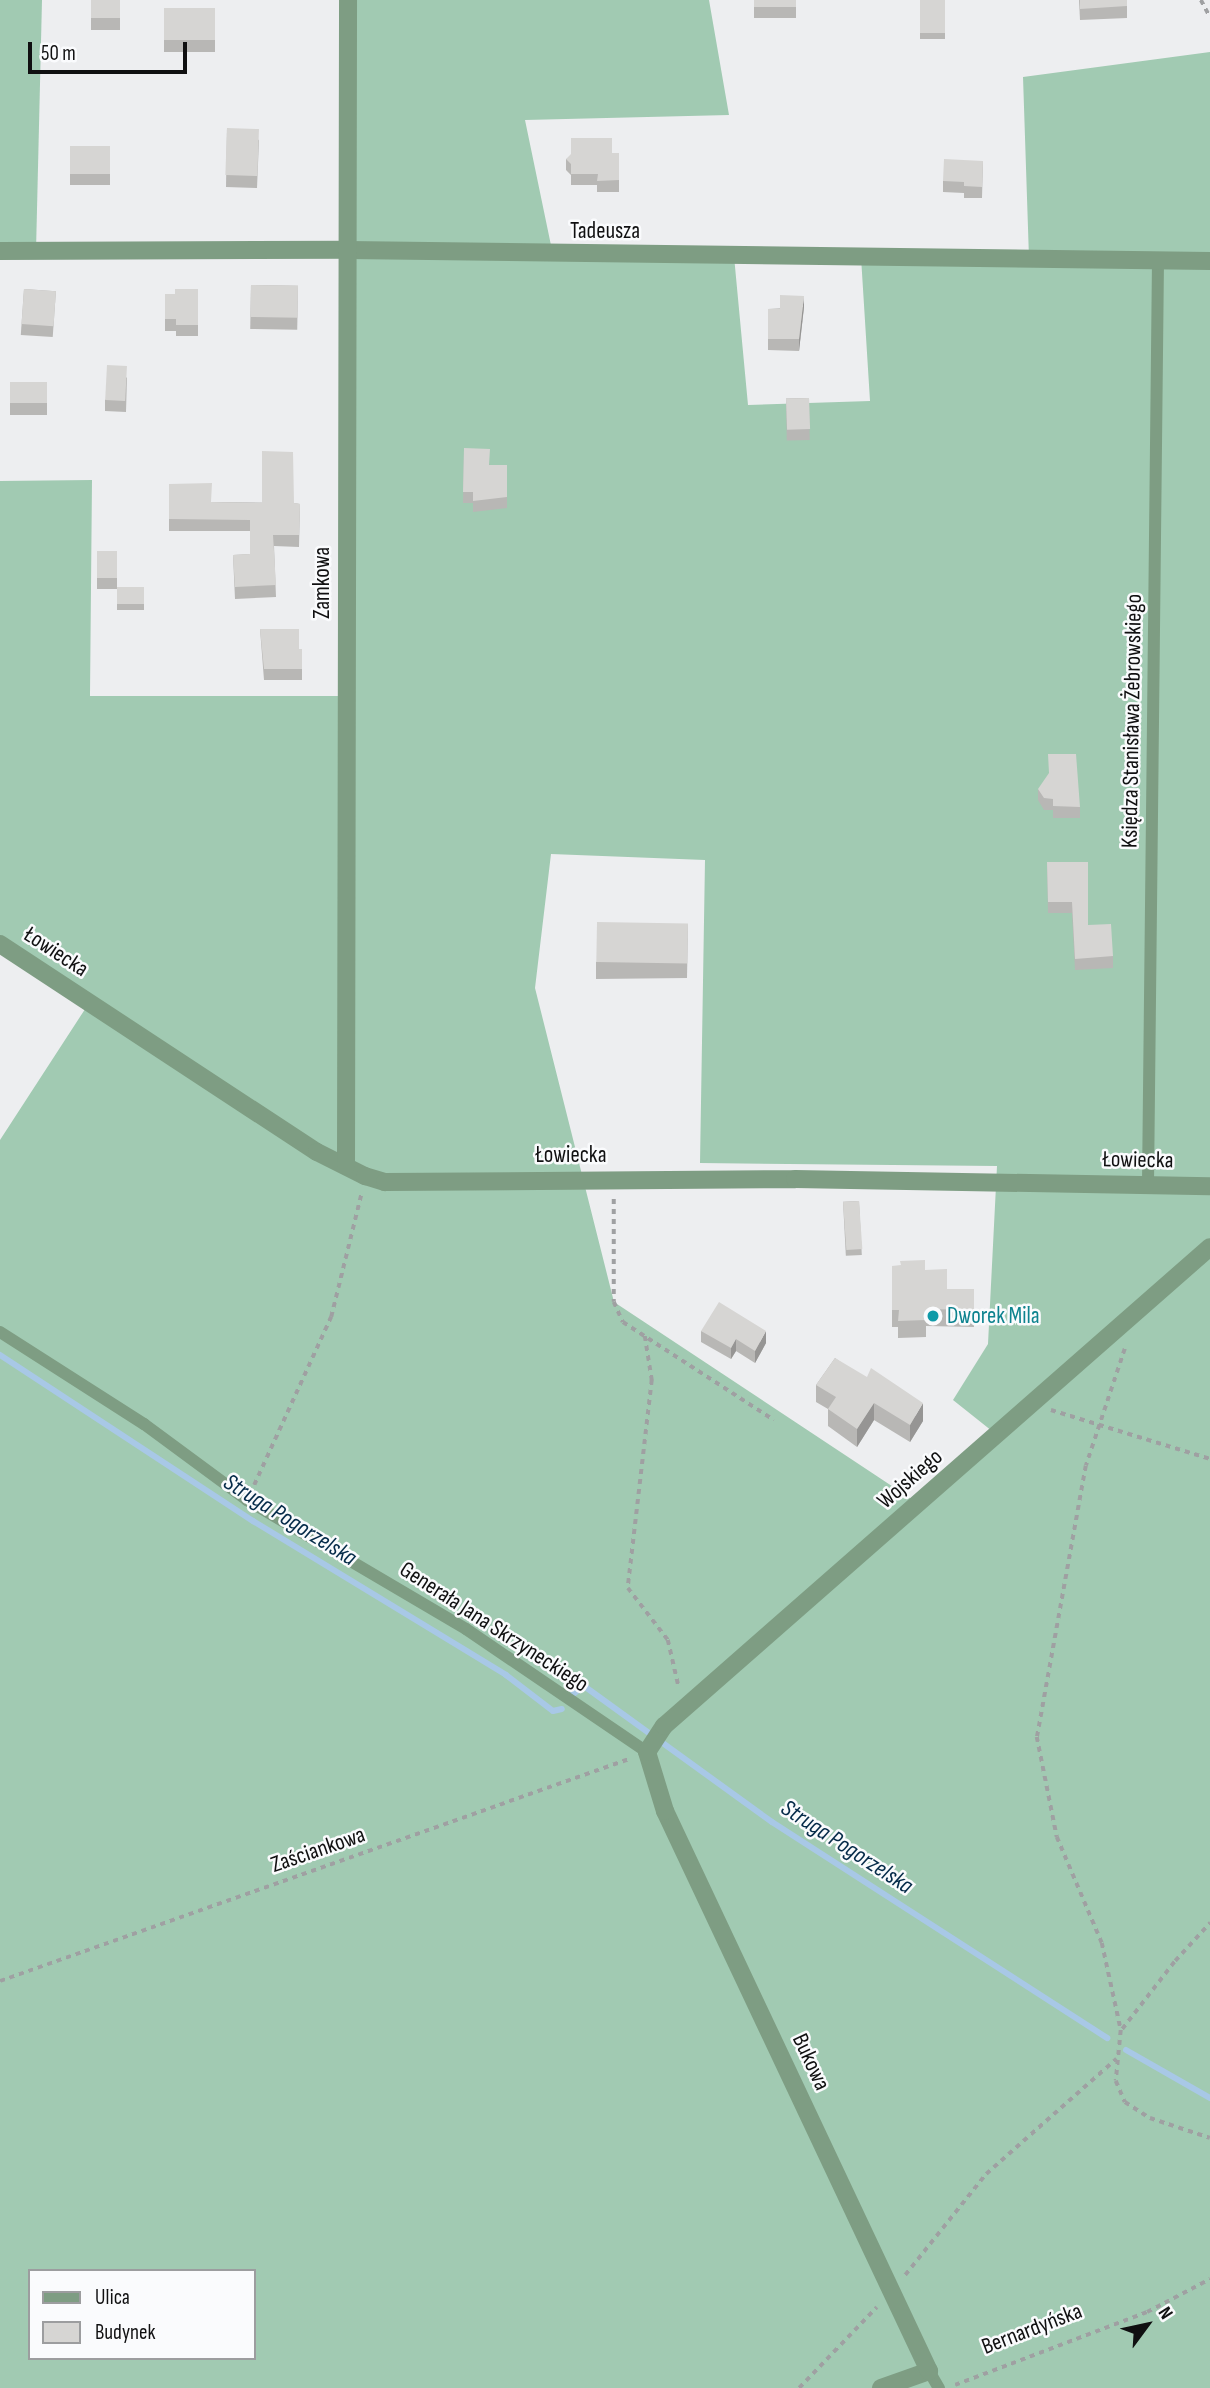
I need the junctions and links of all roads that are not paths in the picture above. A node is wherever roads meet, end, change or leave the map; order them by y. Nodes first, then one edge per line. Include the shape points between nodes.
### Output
1 (348, 0) edge
2 (348, 250) junction
3 (0, 251) edge
4 (1158, 259) junction
5 (1210, 261) edge
6 (0, 944) edge
7 (346, 1166) junction
8 (1148, 1184) junction
9 (1210, 1185) edge
10 (1210, 1247) edge
11 (0, 1332) edge
12 (651, 1747) junction
13 (929, 2371) junction
14 (881, 2388) edge
15 (939, 2388) edge

1 - 2 street, Zamkowa
2 - 3 street, Tadeusza
2 - 4 street, Tadeusza
2 - 7 street, Zamkowa
4 - 5 street, Tadeusza
4 - 8 lane, Księdza Stanisława Żebrowskiego
6 - 7 street, Łowiecka via 317,1152
7 - 8 street, Łowiecka via 385,1182
8 - 9 street, Łowiecka
10 - 12 street, Wojskiego via 664,1726
11 - 12 lane, Generała Jana Skrzyneckiego via 144,1424 247,1500 466,1629
12 - 13 street, Bukowa via 665,1811
13 - 14 street
13 - 15 lane, Bukowa

